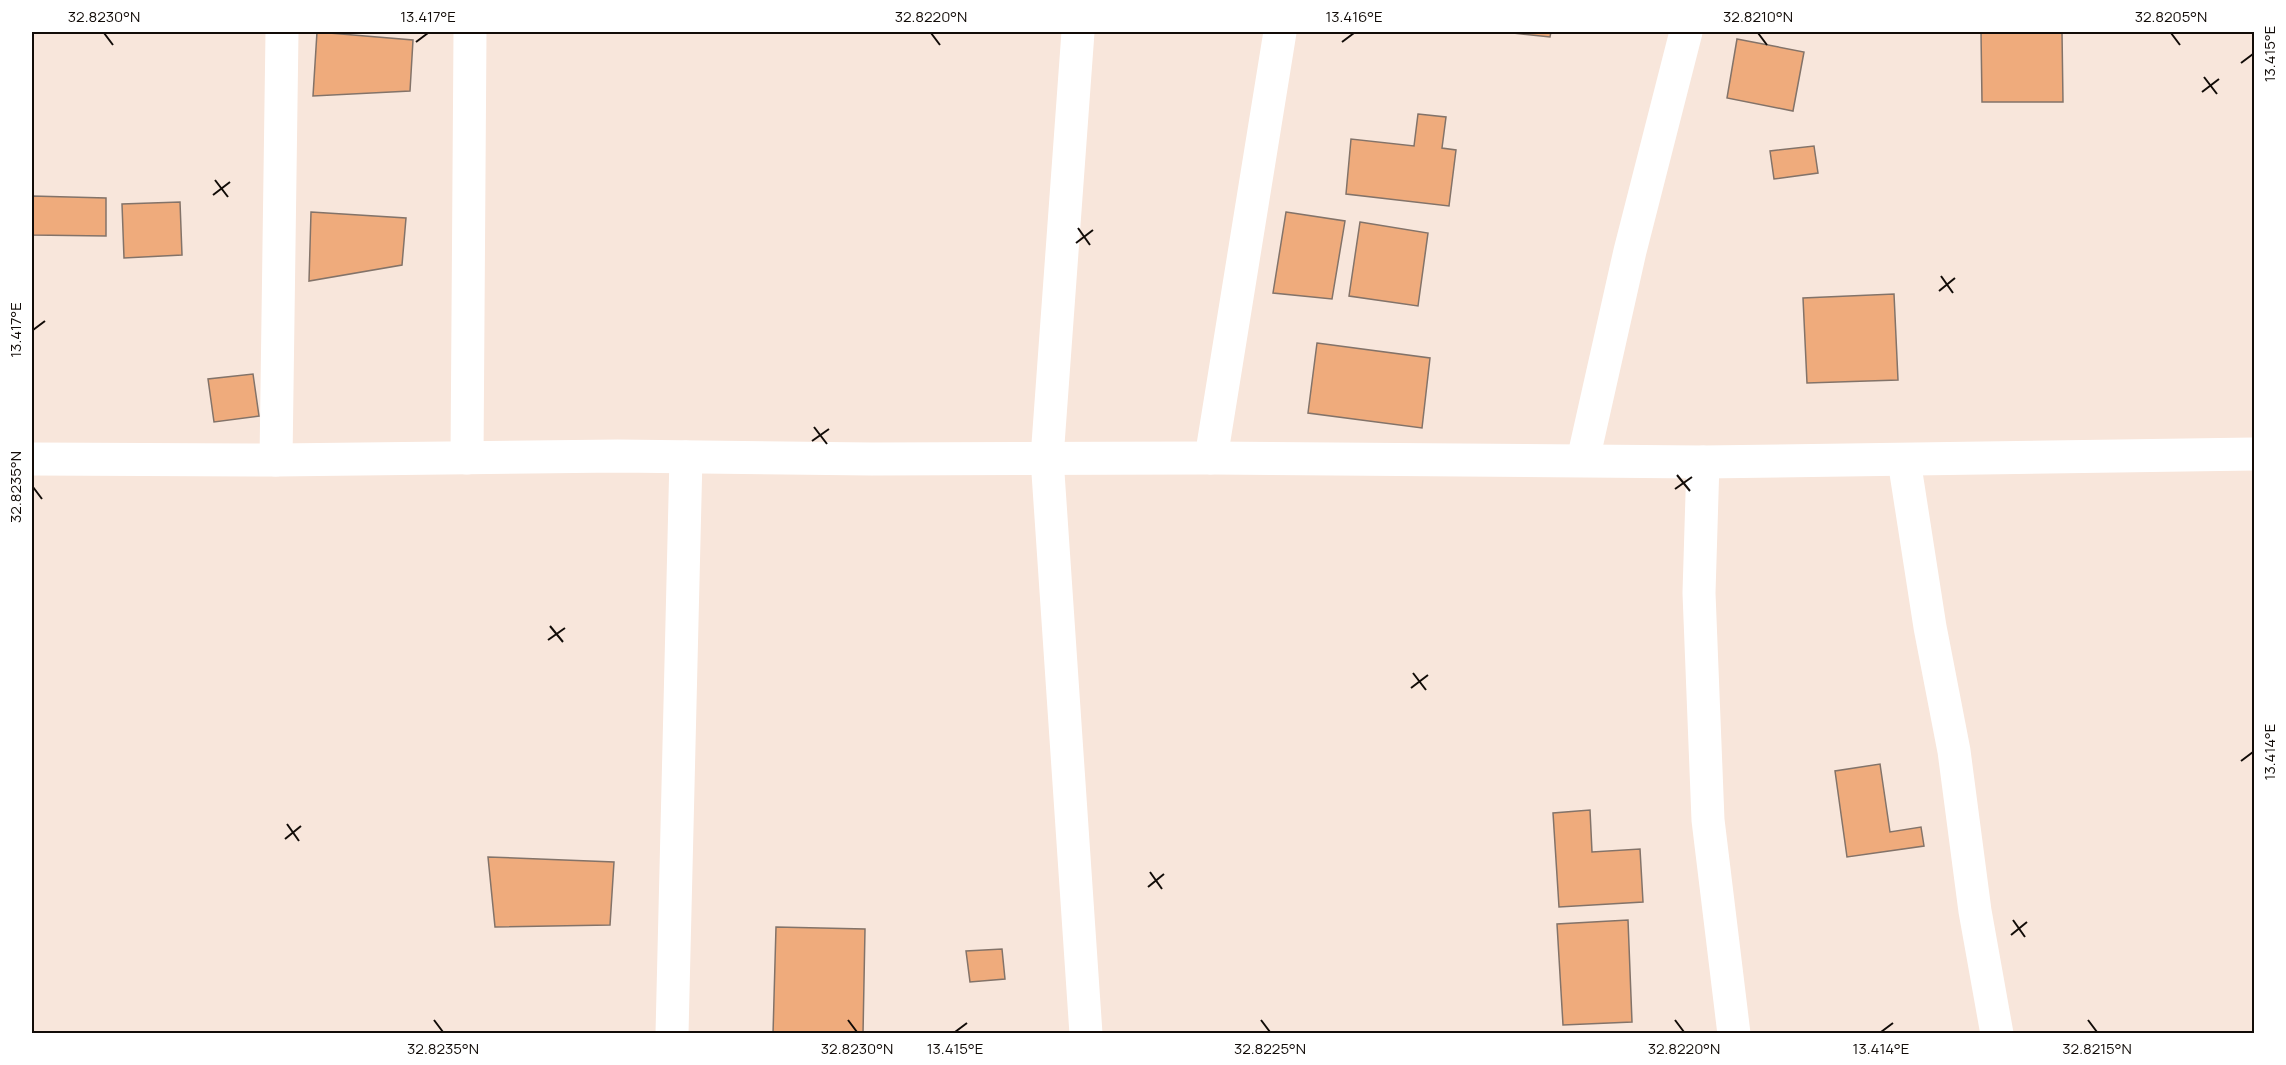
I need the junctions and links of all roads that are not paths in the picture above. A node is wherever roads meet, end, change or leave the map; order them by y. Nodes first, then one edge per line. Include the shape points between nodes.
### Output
1 (282, 32) edge
2 (470, 32) edge
3 (1078, 32) edge
4 (1280, 32) edge
5 (1686, 32) edge
6 (2254, 454) edge
7 (686, 457) junction
8 (467, 458) junction
9 (1047, 458) junction
10 (1211, 458) junction
11 (32, 459) edge
12 (276, 460) junction
13 (1583, 460) junction
14 (1904, 460) junction
15 (1702, 462) junction
16 (672, 1034) edge
17 (1086, 1034) edge
18 (1734, 1034) edge
19 (1997, 1034) edge

1 - 12 street
2 - 8 street
3 - 9 street
4 - 10 street
5 - 13 street via 1630,251
6 - 14 street
7 - 8 street
7 - 9 street
7 - 16 street
8 - 12 street
9 - 10 street
9 - 17 street
10 - 13 street
11 - 12 street
13 - 15 street
14 - 15 street
14 - 19 street
15 - 18 street via 1699,593 1708,820

